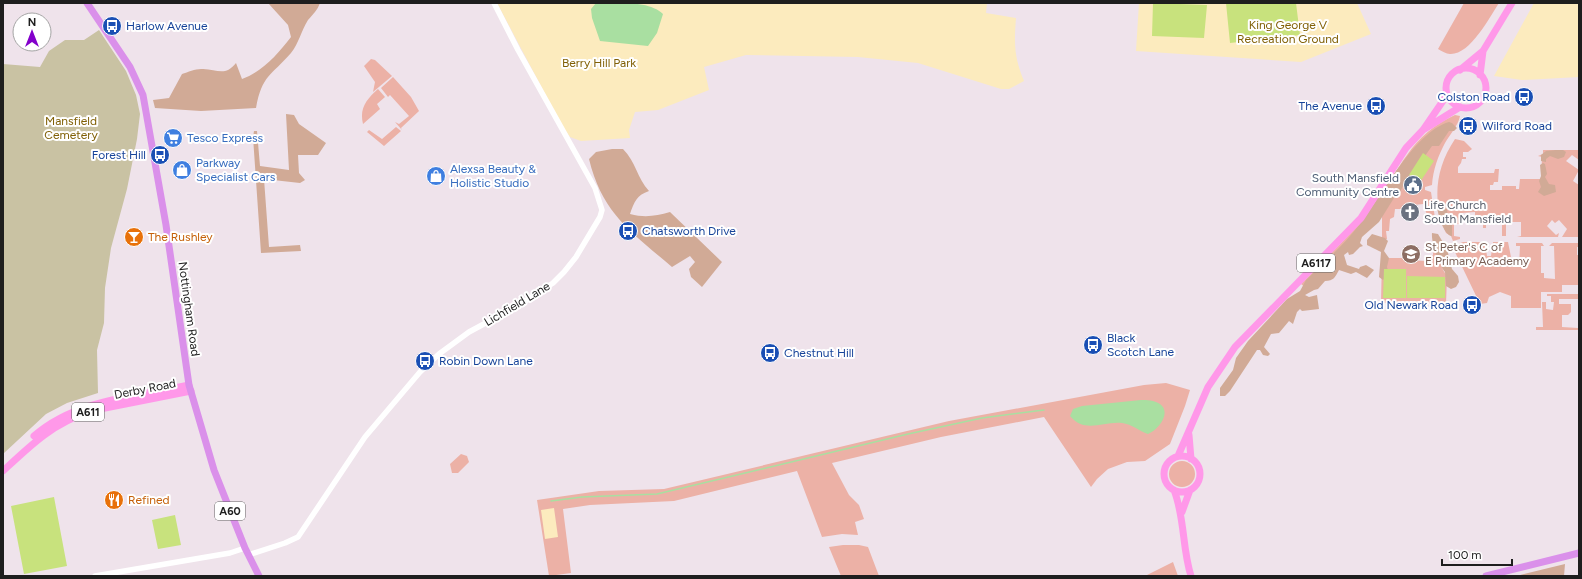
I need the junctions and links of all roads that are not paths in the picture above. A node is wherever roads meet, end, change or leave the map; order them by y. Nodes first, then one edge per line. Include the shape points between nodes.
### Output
1 (87, 3) edge
2 (494, 3) edge
3 (1512, 3) edge
4 (1483, 51) junction
5 (1460, 70) junction
6 (1480, 74) junction
7 (1447, 95) junction
8 (1460, 107) junction
9 (1422, 130) junction
10 (190, 388) junction
11 (1189, 435) junction
12 (1178, 456) junction
13 (1191, 459) junction
14 (3, 464) edge
15 (3, 471) edge
16 (1174, 490) junction
17 (1190, 490) junction
18 (1182, 512) junction
19 (246, 551) junction
20 (1579, 553) edge
21 (95, 576) edge
22 (259, 576) edge
23 (1191, 576) edge
24 (1486, 576) edge

1 - 10 highway, Nottingham Road / A60 via 126,61 143,95 166,224
2 - 19 street, Lichfield Lane via 595,188 602,210 600,218 576,256 553,283 521,304 469,332 420,372 365,437 303,530 291,541
3 - 4 main road, A6117
4 - 5 main road, A6117
4 - 6 main road, A6117
5 - 6 main road via 1471,69
5 - 7 main road, A6117 via 1449,78
6 - 8 main road, A6117 via 1486,86 1484,98 1470,108
7 - 8 main road
7 - 9 main road, A6117
8 - 9 main road, A6117
9 - 11 main road, A6117 via 1406,148 1361,218 1235,347 1208,388
10 - 14 main road, Derby Road / A611 via 94,405 68,414 43,429
10 - 15 main road, Derby Road / A611 via 74,417 50,430
10 - 19 highway, Nottingham Road / A60 via 214,470
11 - 12 main road, A6117
11 - 13 main road, A6117
12 - 13 main road
12 - 16 main road, A6117 via 1167,462 1164,469 1166,482
13 - 17 main road, A6117 via 1199,468 1200,474 1197,483
16 - 17 main road
16 - 18 main road, A6117
17 - 18 main road, A6117
18 - 23 main road, A6117 via 1183,542
19 - 21 street
19 - 22 highway, Nottingham Road / A60
20 - 24 highway

